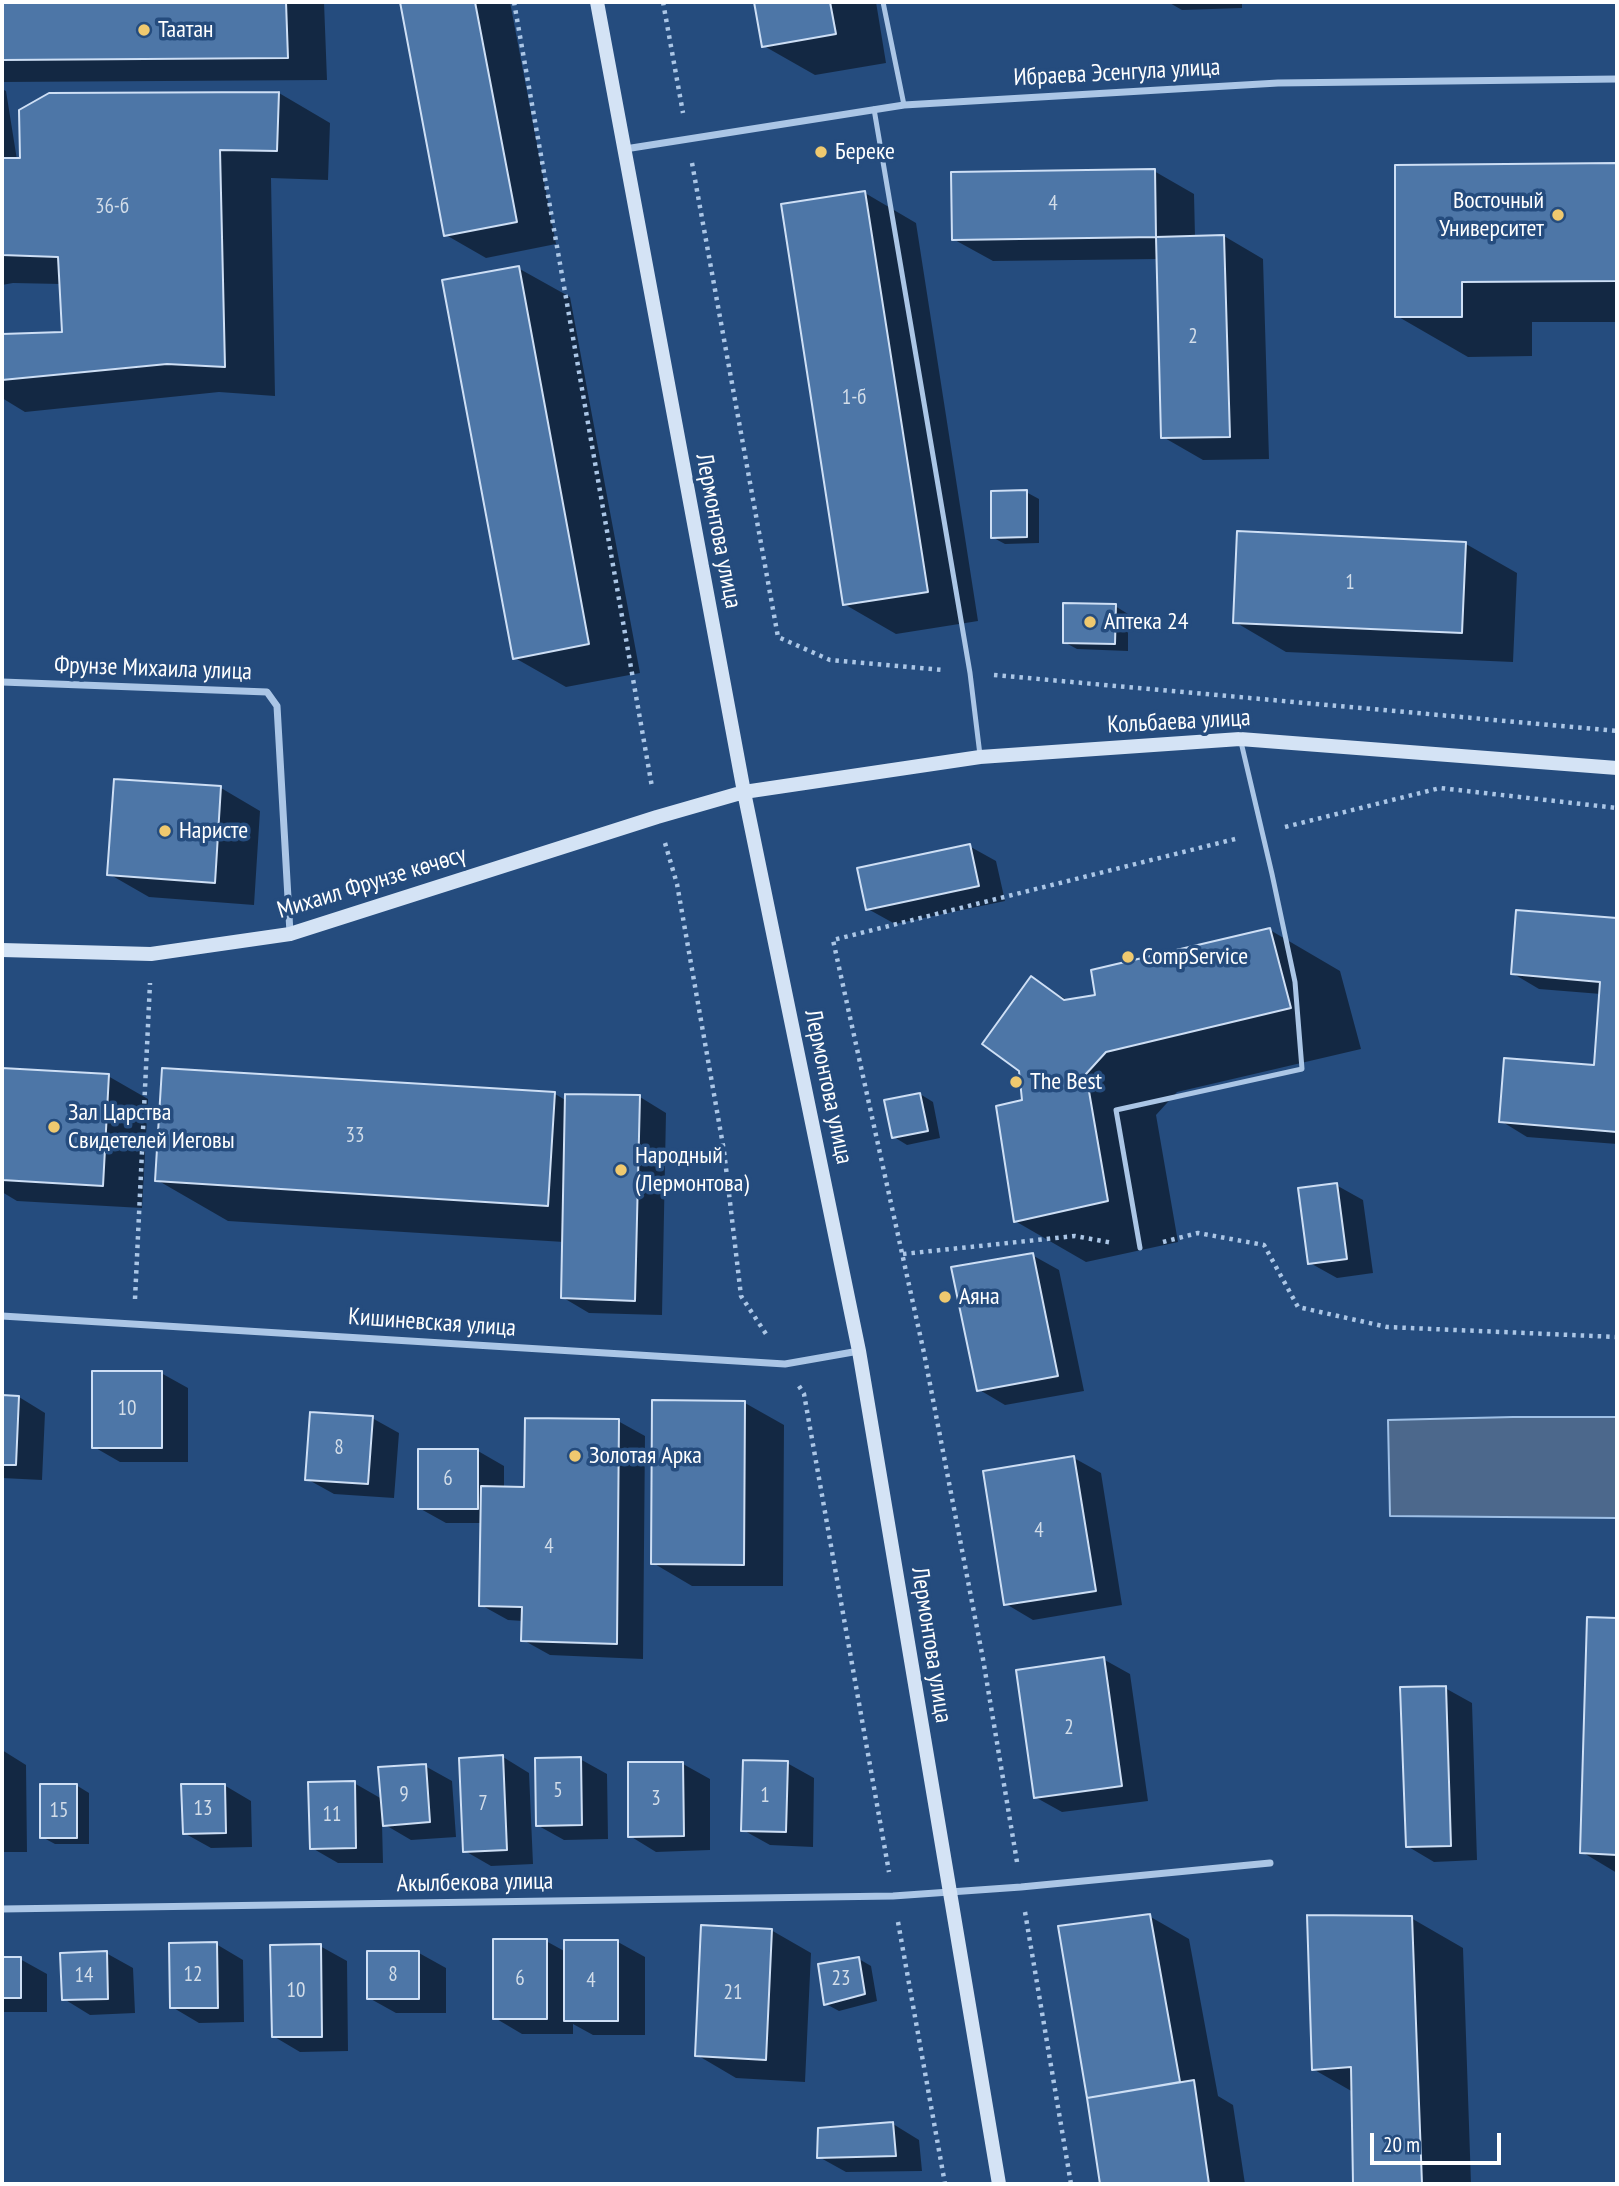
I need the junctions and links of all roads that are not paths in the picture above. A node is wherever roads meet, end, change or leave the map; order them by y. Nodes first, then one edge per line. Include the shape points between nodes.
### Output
1 (597, 2) edge
2 (883, 2) edge
3 (1617, 79) edge
4 (904, 105) junction
5 (874, 109) junction
6 (623, 149) junction
7 (2, 682) edge
8 (1240, 739) junction
9 (980, 757) junction
10 (1617, 768) edge
11 (744, 792) junction
12 (290, 934) junction
13 (2, 950) edge
14 (1140, 1248) road end
15 (2, 1316) edge
16 (859, 1351) junction
17 (1270, 1863) dead end
18 (949, 1891) junction
19 (2, 1909) edge
20 (999, 2184) edge

1 - 6 main road, Лермонтова улица
2 - 4 lane
3 - 4 street, Ибраева Эсенгула улица via 1278,83
4 - 5 street, Ибраева Эсенгула улица
5 - 6 street, Ибраева Эсенгула улица
5 - 9 lane via 970,673
6 - 11 main road, Лермонтова улица
7 - 12 street, Фрунзе Михаила улица via 267,692 277,706
8 - 9 main road, Кольбаева улица
8 - 10 main road, Кольбаева улица
8 - 14 lane via 1295,982 1302,1069 1116,1110
9 - 11 main road, Кольбаева улица
11 - 12 main road, Михаил Фрунзе көчөсү
11 - 16 main road, Лермонтова улица
12 - 13 main road, Михаил Фрунзе көчөсү via 151,954
15 - 16 street, Кишиневская улица via 785,1364
16 - 18 main road, Лермонтова улица
17 - 18 street, Акылбекова улица
18 - 19 street, Акылбекова улица via 894,1896
18 - 20 main road, Лермонтова улица

